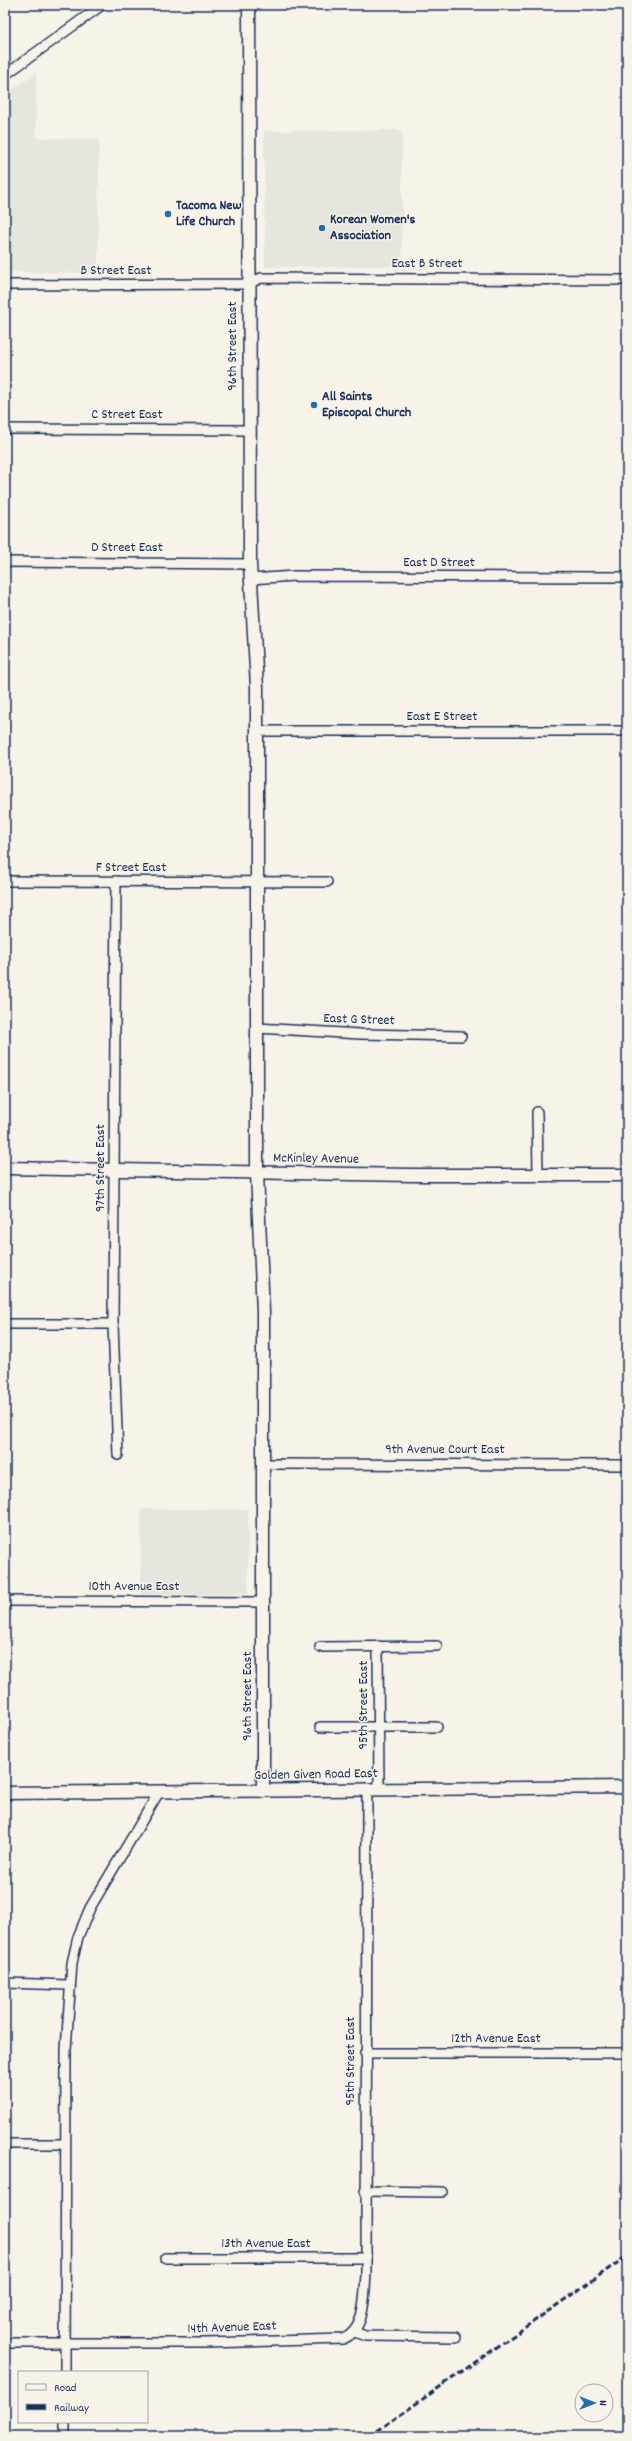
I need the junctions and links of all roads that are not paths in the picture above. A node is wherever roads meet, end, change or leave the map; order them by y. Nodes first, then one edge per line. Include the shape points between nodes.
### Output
1 (102, 5) edge
2 (249, 5) edge
3 (5, 75) edge
4 (627, 280) edge
5 (228, 284) joint
6 (248, 284) junction
7 (5, 285) edge
8 (5, 429) edge
9 (248, 430) junction
10 (5, 562) edge
11 (250, 564) junction
12 (627, 577) edge
13 (251, 579) junction
14 (258, 731) junction
15 (627, 731) edge
16 (5, 881) edge
17 (116, 881) junction
18 (258, 882) junction
19 (328, 882) dead end
20 (257, 1028) junction
21 (461, 1036) dead end
22 (537, 1112) dead end
23 (5, 1168) edge
24 (115, 1169) junction
25 (257, 1173) junction
26 (538, 1174) junction
27 (627, 1175) edge
28 (5, 1324) edge
29 (113, 1324) junction
30 (118, 1455) dead end
31 (263, 1464) junction
32 (627, 1465) edge
33 (5, 1601) edge
34 (262, 1602) junction
35 (378, 1646) junction
36 (437, 1646) dead end
37 (320, 1647) dead end
38 (320, 1727) dead end
39 (378, 1727) junction
40 (437, 1727) dead end
41 (627, 1787) edge
42 (373, 1788) junction
43 (263, 1791) junction
44 (159, 1792) junction
45 (5, 1794) edge
46 (5, 1984) edge
47 (69, 1985) junction
48 (365, 2053) junction
49 (627, 2053) edge
50 (5, 2144) edge
51 (65, 2144) junction
52 (365, 2191) junction
53 (442, 2192) dead end
54 (165, 2258) dead end
55 (366, 2258) junction
56 (355, 2332) junction
57 (456, 2337) dead end
58 (5, 2343) edge
59 (65, 2343) junction
60 (65, 2371) edge
61 (64, 2423) edge
62 (64, 2436) edge

1 - 3 street
2 - 6 street, 96th Street East
4 - 6 street, East B Street via 261,278
5 - 6 street, East B Street
5 - 7 street, B Street East
6 - 9 street, 96th Street East
8 - 9 street, C Street East
9 - 11 street, 96th Street East
10 - 11 street, D Street East
11 - 13 street, 96th Street East
12 - 13 street, East D Street via 294,576
13 - 14 street, 96th Street East
14 - 15 street, East E Street
14 - 18 street, 96th Street East
16 - 17 street, F Street East
17 - 18 street, F Street East
17 - 24 street, 97th Street East
18 - 19 street, F Street East
18 - 20 street, 96th Street East
20 - 21 street, East G Street via 354,1034
20 - 25 street, 96th Street East
22 - 26 street
23 - 24 street, McKinley Avenue
24 - 25 street, McKinley Avenue
24 - 29 street, 97th Street East
25 - 26 street, McKinley Avenue
25 - 31 street, 96th Street East via 263,1312
26 - 27 street, McKinley Avenue
28 - 29 street
29 - 30 street, 97th Street East
31 - 32 street, 9th Avenue Court East
31 - 34 street, 96th Street East
33 - 34 street, 10th Avenue East
34 - 43 street, 96th Street East
35 - 36 street
35 - 37 street
35 - 39 street, 95th Street East
38 - 39 street
39 - 40 street
39 - 42 street, 95th Street East
41 - 42 street, Golden Given Road East
42 - 43 street, Golden Given Road East
42 - 48 street, 95th Street East
43 - 44 street, Golden Given Road East
44 - 45 street, Golden Given Road East
44 - 47 street via 90,1908 78,1937
46 - 47 street
47 - 51 street
48 - 49 street, 12th Avenue East
48 - 52 street, 95th Street East
50 - 51 street
51 - 59 street
52 - 53 street
52 - 55 street, 95th Street East
54 - 55 street, 13th Avenue East
55 - 56 street, 95th Street East via 364,2297
56 - 57 street via 365,2336
56 - 59 street, 14th Avenue East via 343,2339 206,2343
58 - 59 street, 14th Avenue East
59 - 60 street
61 - 62 street

